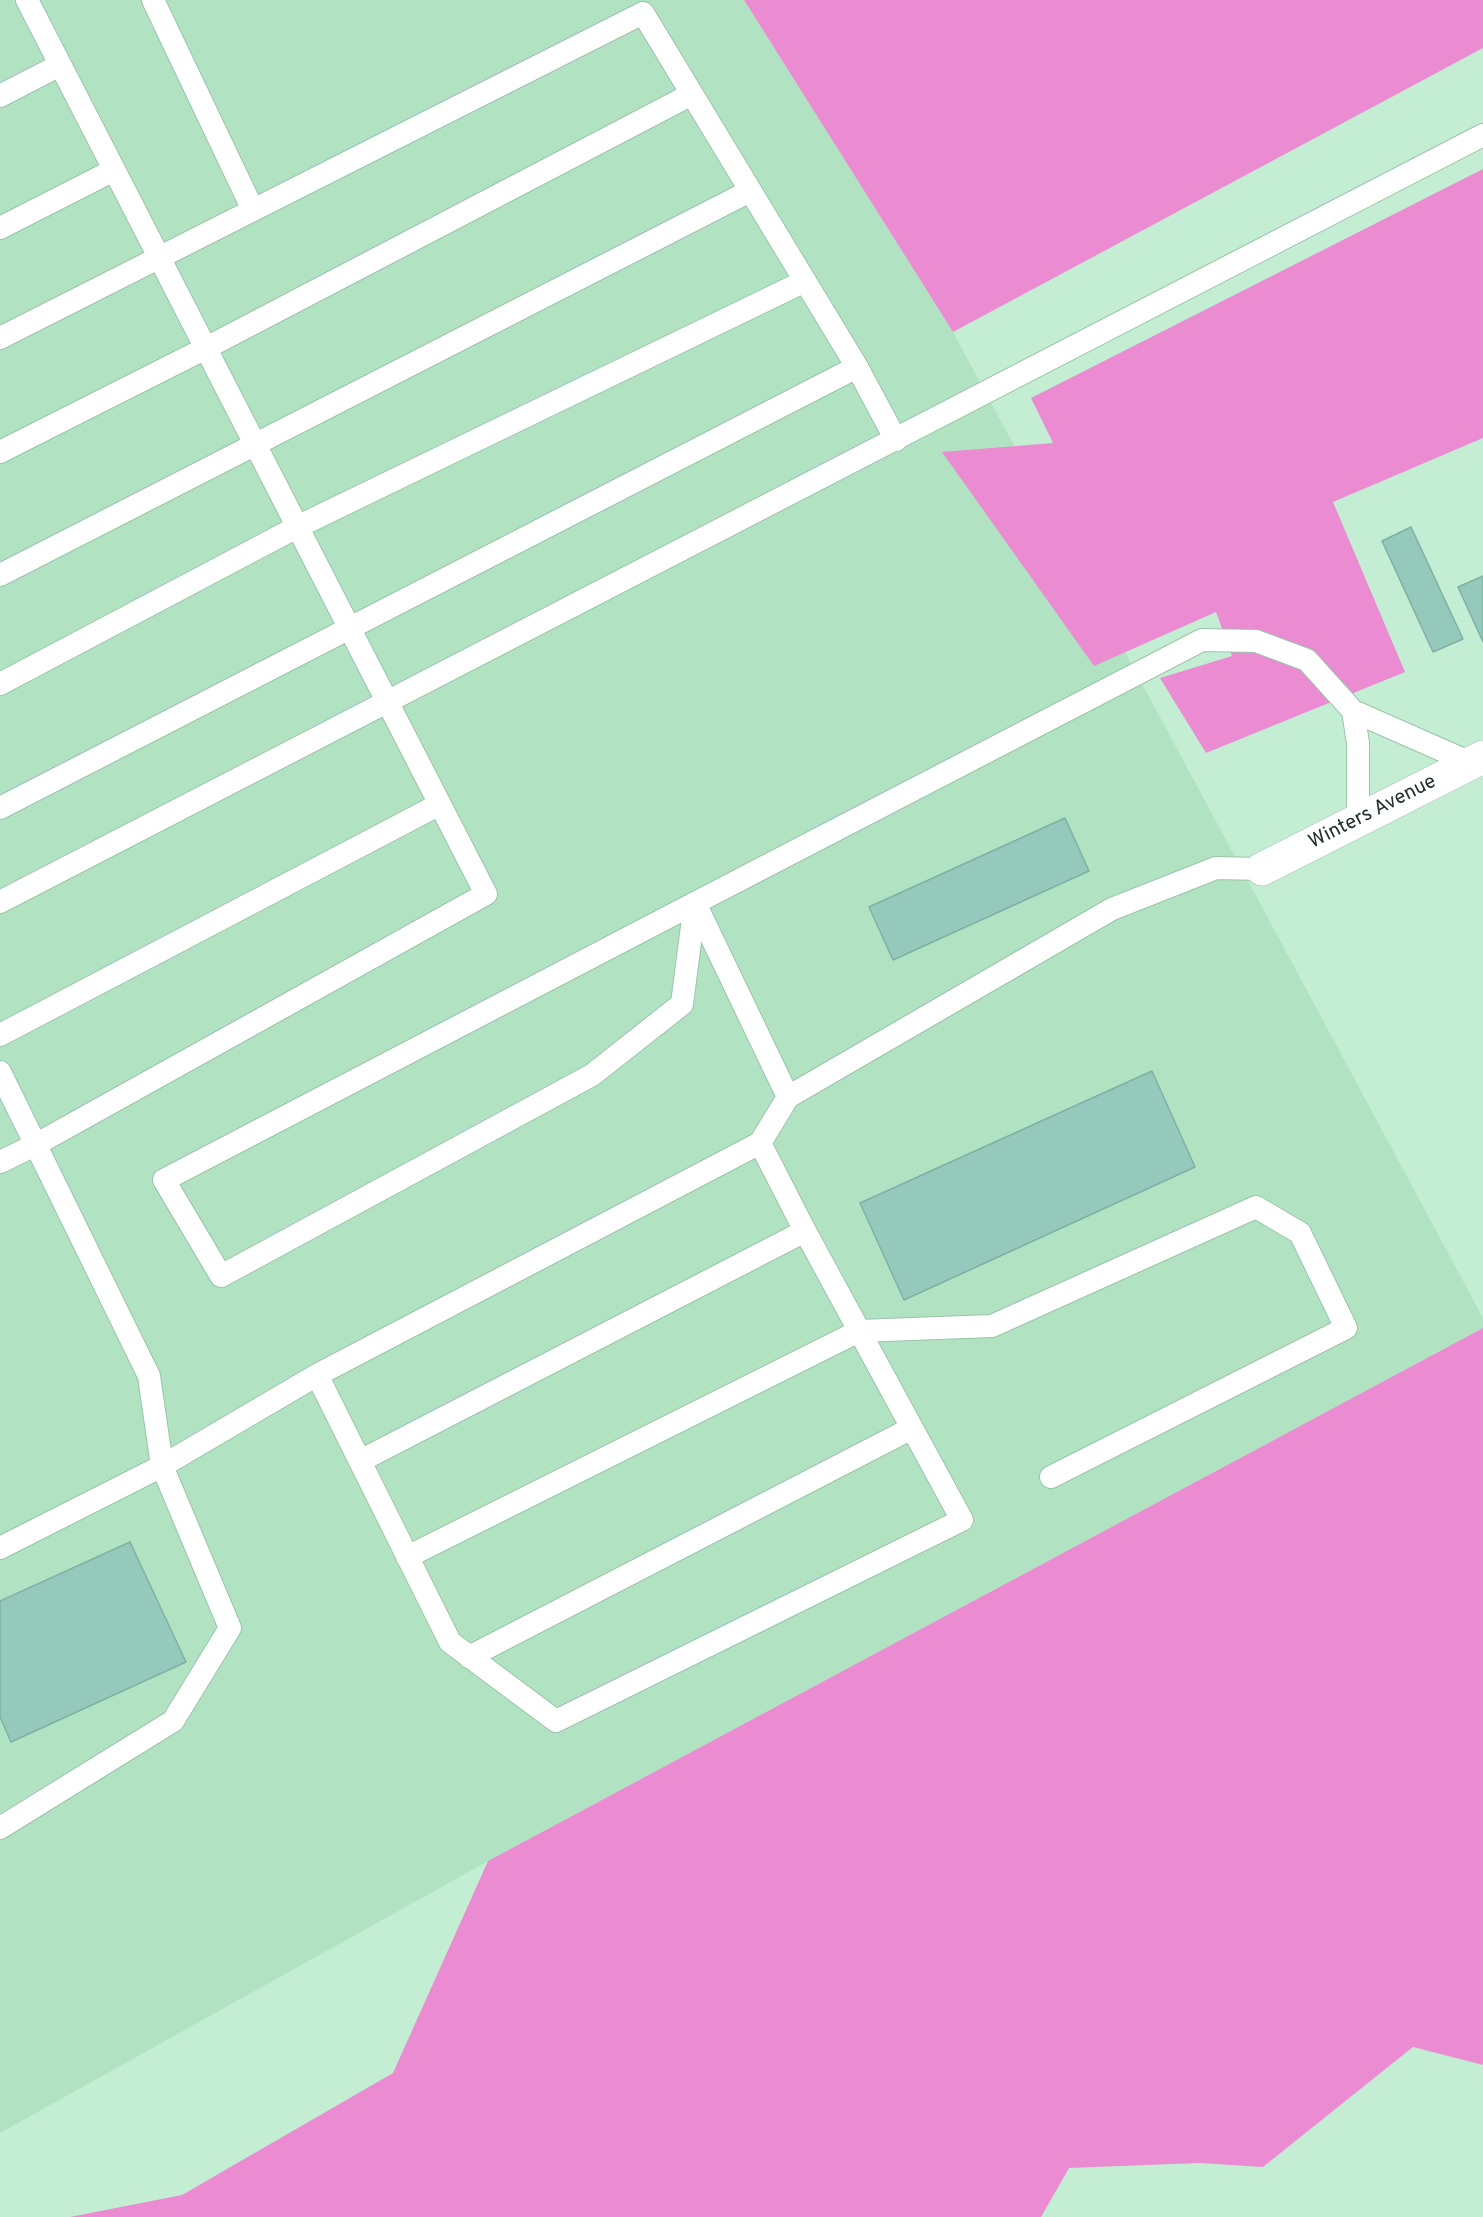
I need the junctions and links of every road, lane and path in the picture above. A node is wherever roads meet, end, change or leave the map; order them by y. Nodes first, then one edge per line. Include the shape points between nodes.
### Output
1 (27, 0) edge
2 (153, 0) edge
3 (60, 65) junction
4 (692, 94) junction
5 (0, 96) edge
6 (1483, 135) edge
7 (114, 170) junction
8 (750, 191) junction
9 (253, 210) junction
10 (0, 228) edge
11 (159, 257) junction
12 (805, 281) junction
13 (0, 338) edge
14 (206, 348) junction
15 (856, 367) junction
16 (896, 440) junction
17 (255, 445) junction
18 (0, 452) edge
19 (297, 527) junction
20 (0, 575) edge
21 (350, 629) junction
22 (0, 684) edge
23 (388, 703) junction
24 (1353, 711) junction
25 (1477, 760) edge
26 (440, 804) junction
27 (0, 808) edge
28 (1358, 820) junction
29 (1262, 869) joint
30 (0, 902) edge
31 (695, 903) junction
32 (0, 1035) edge
33 (0, 1072) edge
34 (788, 1097) junction
35 (760, 1143) junction
36 (35, 1144) junction
37 (0, 1162) edge
38 (804, 1231) junction
39 (859, 1331) junction
40 (317, 1375) junction
41 (912, 1428) junction
42 (360, 1461) junction
43 (162, 1466) junction
44 (1051, 1477) dead end
45 (0, 1548) edge
46 (407, 1557) junction
47 (469, 1657) junction
48 (0, 1828) edge

1 - 3 lane
2 - 9 lane
3 - 5 lane
3 - 7 lane
4 - 8 lane
4 - 9 lane via 643,13
4 - 14 lane
6 - 16 lane
7 - 10 lane
7 - 11 lane
8 - 12 lane
8 - 17 lane
9 - 11 lane
11 - 13 lane
11 - 14 lane
12 - 15 lane
12 - 19 lane
14 - 17 lane
14 - 18 lane
15 - 16 lane
15 - 21 lane
16 - 23 lane
17 - 19 lane
17 - 20 lane
19 - 21 lane
19 - 22 lane
21 - 23 lane
21 - 27 lane
23 - 26 lane
23 - 30 lane
24 - 25 lane
24 - 28 lane via 1358,743
24 - 31 lane via 1307,660 1256,641 1202,640
25 - 28 street, Winters Avenue
26 - 32 lane
26 - 36 lane via 486,894
28 - 29 street, Winters Avenue
29 - 34 lane via 1216,868 1113,909
31 - 31 lane via 164,1180 221,1276 601,1068 682,1004
31 - 34 lane
33 - 36 lane
34 - 35 lane
35 - 38 lane
35 - 40 lane
36 - 37 lane
36 - 43 lane via 149,1376
38 - 39 lane
38 - 42 lane
39 - 41 lane
39 - 44 lane via 992,1326 1256,1207 1300,1233 1346,1328
39 - 46 lane
40 - 42 lane
40 - 43 lane
41 - 47 lane
41 - 47 lane via 962,1520 556,1721
42 - 46 lane
43 - 45 lane
43 - 48 lane via 230,1628 174,1721
46 - 47 lane via 450,1642

